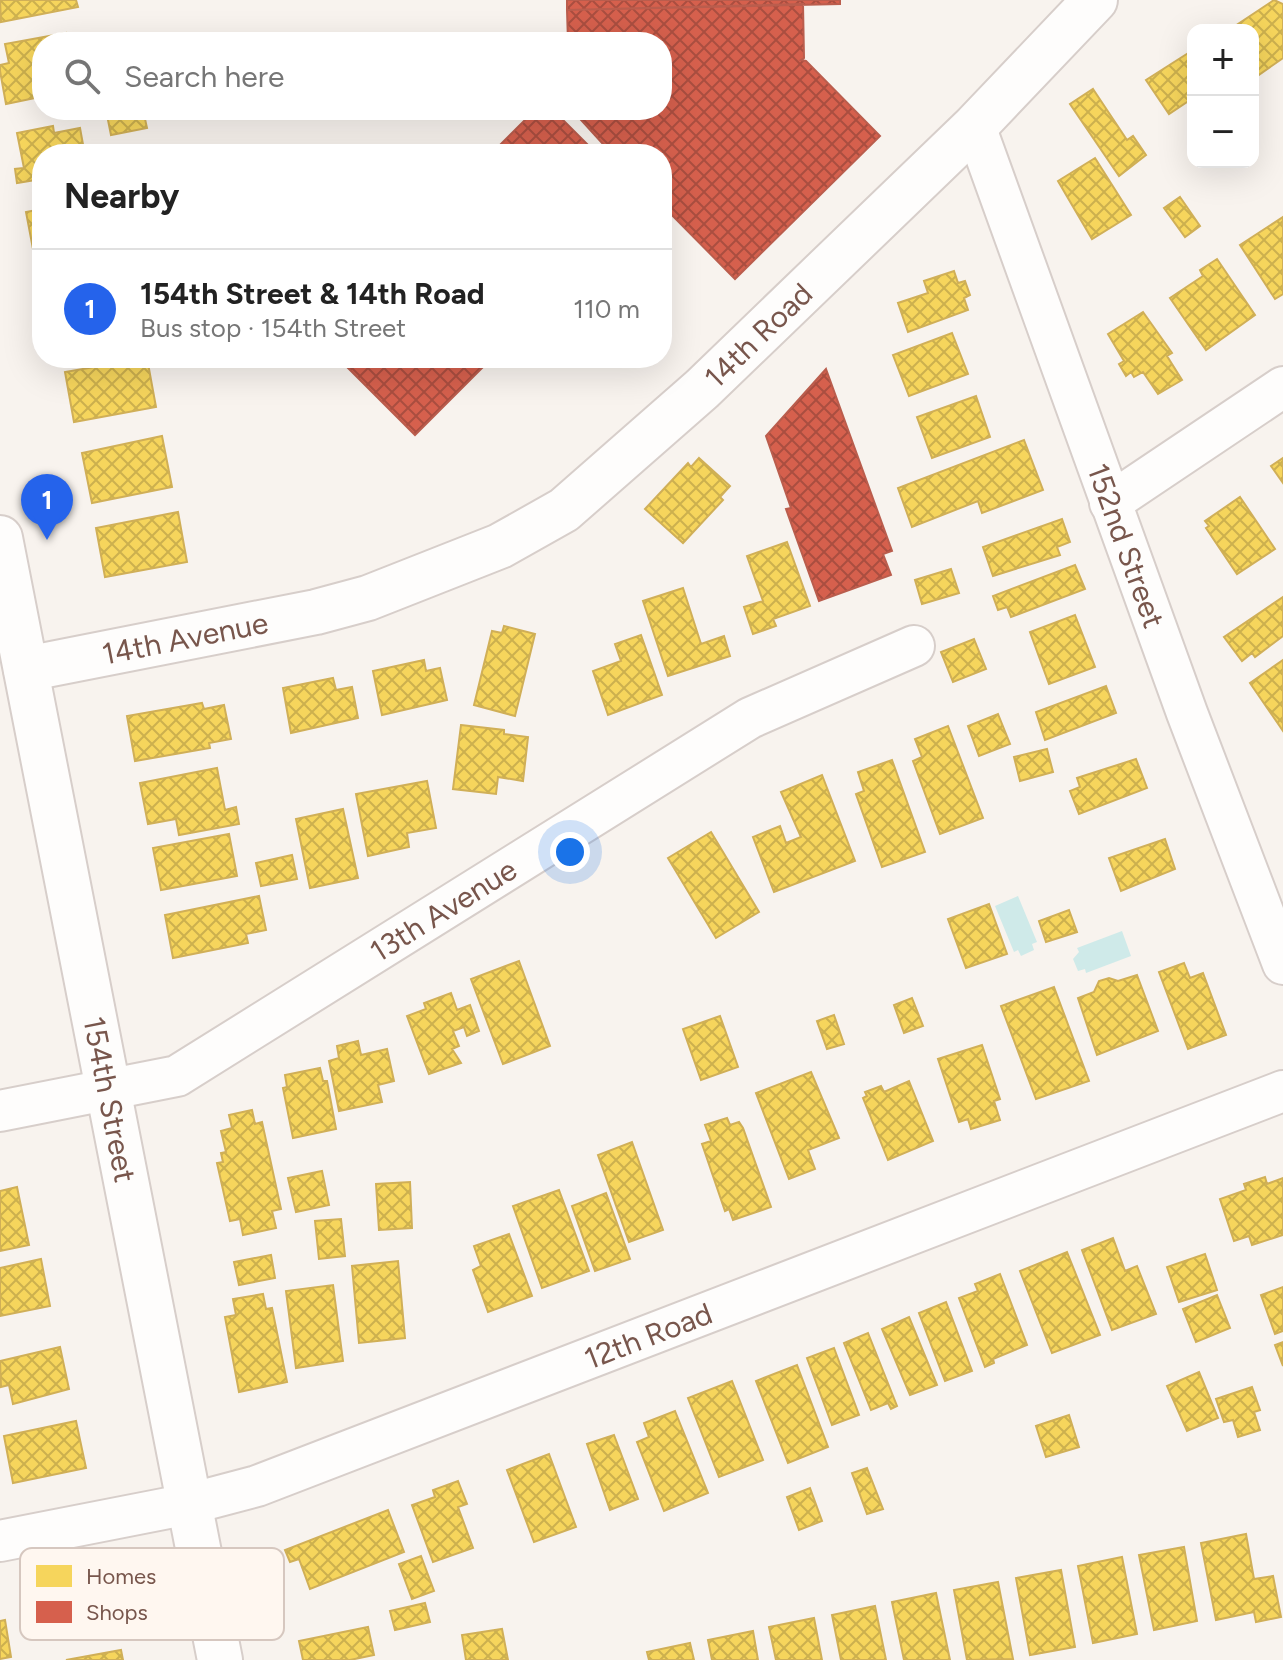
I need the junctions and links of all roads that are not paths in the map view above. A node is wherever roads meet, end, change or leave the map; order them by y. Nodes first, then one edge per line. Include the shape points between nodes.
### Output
1 (1095, 0) edge
2 (975, 126) junction
3 (1283, 387) edge
4 (1110, 503) junction
5 (0, 538) edge
6 (368, 598) joint
7 (914, 646) dead end
8 (13, 672) edge
9 (1283, 964) edge
10 (110, 1090) junction
11 (1283, 1091) edge
12 (0, 1111) edge
13 (189, 1504) junction
14 (0, 1541) edge
15 (198, 1548) edge
16 (216, 1640) edge
17 (220, 1660) edge

1 - 2 street, 14th Road
2 - 4 street, 152nd Street
2 - 6 street, 14th Road via 702,389 564,510 500,546
3 - 4 street
4 - 9 street, 152nd Street
5 - 8 street, 154th Street
6 - 8 street, 14th Avenue
7 - 10 street, 13th Avenue via 750,718 177,1076
8 - 10 street, 154th Street
10 - 12 street, 13th Avenue
10 - 13 street, 154th Street
11 - 13 street, 12th Road via 257,1486
13 - 14 street, 12th Road
13 - 15 street, 154th Street
16 - 17 street, 154th Street

